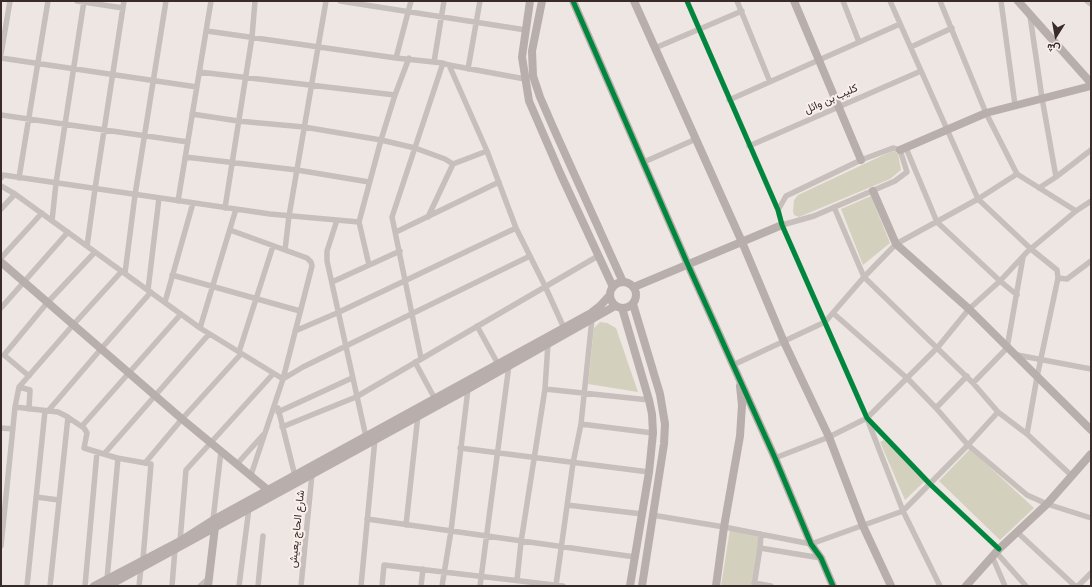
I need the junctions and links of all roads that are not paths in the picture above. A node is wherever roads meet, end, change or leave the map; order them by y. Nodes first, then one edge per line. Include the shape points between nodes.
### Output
1 (10, 1) edge
2 (48, 1) edge
3 (77, 1) edge
4 (124, 1) edge
5 (166, 1) edge
6 (211, 1) edge
7 (256, 1) edge
8 (326, 1) edge
9 (340, 1) edge
10 (411, 1) edge
11 (444, 1) edge
12 (480, 1) edge
13 (530, 1) edge
14 (542, 1) edge
15 (573, 1) edge
16 (634, 1) edge
17 (687, 1) edge
18 (737, 1) edge
19 (794, 1) edge
20 (843, 1) edge
21 (890, 1) edge
22 (940, 1) edge
23 (1001, 1) edge
24 (1018, 1) edge
25 (1087, 1) edge
26 (84, 2) edge
27 (1091, 4) edge
28 (123, 8) junction
29 (742, 11) junction
30 (408, 12) junction
31 (1030, 14) junction
32 (441, 16) junction
33 (476, 22) junction
34 (900, 24) junction
35 (699, 28) junction
36 (952, 28) junction
37 (526, 30) junction
38 (207, 31) junction
39 (252, 37) junction
40 (859, 42) junction
41 (319, 46) junction
42 (911, 47) junction
43 (655, 48) junction
44 (1, 54) edge
45 (1, 58) edge
46 (396, 58) junction
47 (409, 58) junction
48 (818, 61) junction
49 (434, 62) junction
50 (38, 64) junction
51 (446, 64) junction
52 (468, 69) junction
53 (74, 70) junction
54 (921, 71) junction
55 (199, 72) junction
56 (113, 75) junction
57 (244, 77) junction
58 (525, 79) junction
59 (153, 80) junction
60 (770, 82) junction
61 (1091, 84) edge
62 (311, 85) junction
63 (197, 87) junction
64 (395, 95) junction
65 (1042, 98) junction
66 (729, 100) junction
67 (1015, 105) junction
68 (839, 107) junction
69 (986, 113) junction
70 (192, 114) junction
71 (1, 115) edge
72 (29, 119) junction
73 (238, 121) junction
74 (65, 125) junction
75 (304, 127) junction
76 (104, 130) junction
77 (948, 130) junction
78 (144, 136) junction
79 (696, 139) junction
80 (381, 140) junction
81 (188, 142) junction
82 (749, 146) junction
83 (415, 148) junction
84 (903, 149) junction
85 (1091, 150) edge
86 (487, 151) junction
87 (185, 157) junction
88 (861, 160) junction
89 (644, 162) junction
90 (232, 163) junction
91 (453, 164) junction
92 (297, 170) junction
93 (1017, 174) junction
94 (1056, 177) junction
95 (1, 178) edge
96 (19, 178) junction
97 (369, 182) junction
98 (499, 182) junction
99 (56, 183) junction
100 (1, 186) edge
101 (1039, 188) junction
102 (94, 189) junction
103 (873, 191) junction
104 (15, 194) junction
105 (135, 195) junction
106 (159, 198) junction
107 (978, 199) junction
108 (178, 201) junction
109 (192, 203) junction
110 (1091, 203) edge
111 (834, 207) junction
112 (225, 208) junction
113 (1, 209) edge
114 (236, 209) junction
115 (778, 210) junction
116 (1076, 211) junction
117 (42, 213) junction
118 (289, 216) junction
119 (428, 217) junction
120 (337, 220) junction
121 (52, 221) junction
122 (359, 222) junction
123 (937, 222) junction
124 (782, 225) junction
125 (516, 228) junction
126 (230, 230) junction
127 (68, 232) junction
128 (396, 232) junction
129 (742, 242) junction
130 (896, 244) junction
131 (87, 246) junction
132 (273, 246) junction
133 (1031, 248) junction
134 (285, 250) junction
135 (400, 251) junction
136 (95, 252) junction
137 (530, 256) junction
138 (598, 256) junction
139 (1023, 257) junction
140 (1, 258) edge
141 (1091, 261) edge
142 (1, 262) edge
143 (688, 264) junction
144 (369, 265) junction
145 (123, 272) junction
146 (172, 275) junction
147 (864, 277) junction
148 (1058, 278) junction
149 (405, 281) junction
150 (1000, 281) junction
151 (24, 282) junction
152 (332, 282) junction
153 (623, 282) junction
154 (213, 286) junction
155 (545, 286) junction
156 (613, 287) junction
157 (634, 287) junction
158 (149, 291) junction
159 (610, 295) junction
160 (1017, 295) junction
161 (256, 299) junction
162 (165, 302) junction
163 (47, 303) junction
164 (633, 304) junction
165 (619, 307) junction
166 (1, 308) edge
167 (969, 309) junction
168 (300, 311) junction
169 (337, 313) junction
170 (834, 313) junction
171 (181, 314) junction
172 (412, 314) junction
173 (592, 319) junction
174 (825, 322) junction
175 (73, 325) junction
176 (477, 326) junction
177 (200, 328) junction
178 (564, 328) junction
179 (295, 331) junction
180 (209, 334) junction
181 (784, 342) junction
182 (548, 343) junction
183 (345, 346) junction
184 (938, 347) junction
185 (101, 348) junction
186 (1007, 348) junction
187 (240, 353) junction
188 (1014, 355) junction
189 (421, 358) junction
190 (1040, 360) junction
191 (415, 362) junction
192 (498, 364) junction
193 (509, 365) junction
194 (733, 365) junction
195 (1091, 369) edge
196 (128, 372) junction
197 (273, 374) junction
198 (29, 376) junction
199 (967, 376) junction
200 (739, 377) junction
201 (1036, 377) junction
202 (352, 378) junction
203 (283, 379) junction
204 (908, 379) junction
205 (973, 383) junction
206 (19, 387) junction
207 (468, 389) junction
208 (545, 389) junction
209 (585, 393) junction
210 (156, 395) junction
211 (356, 396) junction
212 (435, 399) junction
213 (276, 400) junction
214 (649, 400) junction
215 (15, 407) junction
216 (936, 408) junction
217 (29, 409) junction
218 (47, 411) junction
219 (278, 412) junction
220 (998, 412) junction
221 (418, 415) junction
222 (68, 417) junction
223 (867, 418) junction
224 (182, 419) junction
225 (581, 424) junction
226 (82, 426) junction
227 (282, 427) junction
228 (1, 428) edge
229 (13, 429) junction
230 (1091, 430) edge
231 (653, 433) junction
232 (265, 434) junction
233 (1027, 434) junction
234 (366, 437) junction
235 (829, 437) junction
236 (375, 439) junction
237 (211, 443) junction
238 (968, 445) junction
239 (460, 448) junction
240 (221, 451) junction
241 (97, 452) junction
242 (498, 453) junction
243 (104, 454) junction
244 (1091, 454) edge
245 (118, 458) junction
246 (535, 458) junction
247 (775, 458) junction
248 (145, 463) junction
249 (573, 463) junction
250 (237, 464) junction
251 (649, 472) junction
252 (312, 474) junction
253 (251, 476) junction
254 (295, 476) junction
255 (1072, 476) junction
256 (930, 484) junction
257 (268, 490) junction
258 (4, 493) edge
259 (36, 497) junction
260 (59, 500) junction
261 (567, 504) junction
262 (1047, 504) junction
263 (249, 508) junction
264 (903, 511) junction
265 (642, 514) junction
266 (652, 515) junction
267 (1091, 518) edge
268 (367, 519) junction
269 (214, 524) junction
270 (406, 525) junction
271 (863, 526) junction
272 (724, 527) junction
273 (451, 531) junction
274 (1016, 532) junction
275 (761, 534) junction
276 (263, 536) dead end
277 (486, 536) junction
278 (180, 541) junction
279 (521, 542) junction
280 (811, 544) junction
281 (1, 546) edge
282 (561, 547) junction
283 (760, 548) junction
284 (175, 549) junction
285 (996, 552) junction
286 (635, 557) junction
287 (821, 558) junction
288 (142, 559) junction
289 (141, 568) junction
290 (423, 569) junction
291 (444, 572) junction
292 (1091, 573) edge
293 (482, 576) junction
294 (517, 580) junction
295 (108, 582) edge
296 (208, 582) edge
297 (117, 584) edge
298 (529, 584) edge
299 (556, 585) junction
300 (754, 585) edge
301 (27, 586) edge
302 (50, 586) edge
303 (85, 586) edge
304 (94, 586) edge
305 (138, 586) edge
306 (172, 586) edge
307 (200, 586) edge
308 (239, 586) edge
309 (258, 586) edge
310 (301, 586) edge
311 (361, 586) edge
312 (382, 586) edge
313 (421, 586) edge
314 (442, 586) edge
315 (480, 586) edge
316 (563, 586) edge
317 (630, 586) edge
318 (642, 586) edge
319 (716, 586) edge
320 (771, 586) edge
321 (833, 586) edge
322 (891, 586) edge
323 (940, 586) edge
324 (966, 586) edge
325 (1005, 586) edge
326 (1026, 586) edge
327 (1075, 586) edge
328 (1078, 586) edge

1 - 44 street
2 - 50 street
3 - 26 street
4 - 28 street
5 - 59 street
6 - 38 street
7 - 39 street
8 - 41 street
9 - 30 street
10 - 30 street
11 - 32 street
12 - 33 street
13 - 37 main road
14 - 153 main road via 532,51 533,76 553,127
15 - 89 main road
16 - 43 main road
17 - 35 street
18 - 29 street
19 - 48 main road
20 - 40 street
21 - 34 street
22 - 36 street
23 - 67 street
24 - 31 main road
25 - 27 street
26 - 28 street
26 - 53 street
28 - 56 street
29 - 35 street
29 - 60 street
30 - 32 street
30 - 46 street
31 - 61 main road
31 - 65 street
32 - 33 street
32 - 49 street
33 - 37 street
33 - 52 street
34 - 40 street
34 - 42 street
35 - 43 street
35 - 66 street
36 - 42 street
36 - 69 street
37 - 58 main road via 522,57
38 - 39 street
38 - 55 street
39 - 41 street
39 - 57 street
40 - 48 street
41 - 46 street
41 - 62 street
42 - 54 street
43 - 79 main road
45 - 50 street
46 - 47 street
47 - 49 street
47 - 64 street
48 - 60 street
48 - 68 main road
49 - 51 street
50 - 53 street
50 - 72 street
51 - 52 street
51 - 83 street
51 - 86 street
52 - 58 street
53 - 56 street
53 - 74 street
54 - 68 street, كليب بن وائل
54 - 77 street
55 - 57 street
55 - 63 street
56 - 59 street
56 - 76 street
57 - 62 street
57 - 73 street
58 - 138 main road via 529,101
59 - 63 street
59 - 78 street
60 - 66 street
61 - 65 main road
62 - 64 street
62 - 75 street
63 - 70 street
64 - 80 street
65 - 67 main road
65 - 94 street
66 - 82 street
67 - 69 main road
68 - 82 street, كليب بن وائل
68 - 88 main road
69 - 77 main road
69 - 93 street
70 - 73 street
70 - 81 street
71 - 72 street
72 - 74 street
72 - 96 street
73 - 75 street
73 - 90 street
74 - 76 street
74 - 99 street
75 - 80 street
75 - 92 street
76 - 78 street
76 - 102 street
77 - 84 main road
77 - 107 street
78 - 81 street
78 - 105 street
79 - 89 street
79 - 129 main road
80 - 83 street
80 - 97 street
81 - 87 street
82 - 115 street
83 - 91 street
83 - 128 street via 392,217
84 - 88 street via 893,148
84 - 103 street via 907,172 895,181
84 - 123 street
85 - 94 street
86 - 91 street
86 - 98 street
87 - 90 street
87 - 108 street
88 - 115 street via 786,196
89 - 143 main road
90 - 92 street
90 - 112 street
91 - 119 street
92 - 97 street
92 - 118 street
93 - 101 street
93 - 107 street
94 - 101 street
95 - 96 street via 4,175
96 - 99 street
97 - 122 street
98 - 119 street
98 - 125 street
99 - 102 street
99 - 121 street
100 - 104 street
101 - 116 street
102 - 105 street
102 - 131 street
103 - 111 street
103 - 130 main road
104 - 113 street
104 - 117 street
105 - 106 street
105 - 145 street
106 - 108 street
106 - 158 street
107 - 123 street
107 - 133 street
108 - 109 street
109 - 112 street
109 - 146 street
110 - 116 street
111 - 124 street
111 - 147 street
112 - 114 street
114 - 118 street
114 - 126 street
115 - 124 street
116 - 133 street
117 - 121 street
117 - 140 street
118 - 120 street
118 - 134 street
119 - 128 street
120 - 122 street
120 - 152 street via 326,256
121 - 127 street
122 - 144 street
123 - 130 street
123 - 150 street
124 - 129 main road
124 - 174 street
125 - 137 street
125 - 149 street
126 - 132 street
126 - 154 street
127 - 131 street
127 - 151 street
128 - 135 street
129 - 143 main road
129 - 181 main road
130 - 147 street
130 - 167 main road
131 - 136 street
132 - 134 street
132 - 161 street
133 - 139 street
133 - 148 street via 1057,270
134 - 168 street via 308,258 312,266
135 - 144 street
135 - 149 street
136 - 145 street
136 - 163 street
137 - 155 street
137 - 172 street
138 - 155 street
138 - 156 main road
139 - 150 street
139 - 160 street
141 - 148 street via 1067,279
142 - 151 main road
143 - 157 main road
143 - 194 main road
144 - 152 street
145 - 158 street
145 - 175 street
146 - 154 street
146 - 162 street
147 - 170 street
147 - 184 street
148 - 190 street
149 - 169 street
149 - 172 street
150 - 160 street
150 - 167 street
151 - 163 main road
151 - 166 street
152 - 169 street
153 - 156 main road
153 - 157 main road via 628,282
154 - 161 street
154 - 177 street
155 - 176 street
155 - 178 street
156 - 159 main road
157 - 164 main road via 637,294
158 - 162 street
158 - 185 street
159 - 165 main road
159 - 178 main road via 591,313
160 - 186 street
161 - 168 street
161 - 187 street
162 - 171 street
163 - 175 main road
163 - 198 street via 4,355
164 - 165 main road via 626,308
164 - 266 main road via 660,394 665,424
165 - 173 main road
165 - 214 main road
167 - 184 street
167 - 186 main road
168 - 179 street
169 - 179 street
169 - 183 street
170 - 174 street
170 - 204 street
171 - 177 street
171 - 196 street
172 - 183 street
172 - 189 street
173 - 182 main road
173 - 209 street
174 - 181 street
174 - 223 street
175 - 185 main road
175 - 198 street
176 - 189 street
176 - 192 street
177 - 180 street
178 - 192 main road
179 - 203 street
180 - 187 street
180 - 210 street
181 - 194 street
181 - 235 main road
182 - 193 main road
182 - 208 street
183 - 202 street
183 - 203 street
184 - 199 street
184 - 204 street
185 - 196 main road
185 - 218 street
186 - 188 main road
186 - 205 street
187 - 197 street
187 - 224 street
188 - 190 street
188 - 201 main road
189 - 191 street
190 - 195 street
190 - 201 street
191 - 211 street
191 - 212 street
192 - 212 main road
193 - 207 main road
193 - 242 street
194 - 200 main road
196 - 210 main road
196 - 226 street
197 - 203 street
197 - 237 street
198 - 206 street
199 - 205 street
199 - 216 street
200 - 247 main road
200 - 272 main road via 742,405 740,436
201 - 230 main road
201 - 233 street
202 - 211 street
202 - 219 street
203 - 213 street
204 - 216 street
204 - 223 street
205 - 220 street
206 - 215 street
206 - 217 street via 30,390
207 - 221 main road
207 - 239 street
208 - 209 street
208 - 246 street
209 - 214 street
209 - 225 street
210 - 224 main road
210 - 243 street
211 - 227 street
211 - 234 street
212 - 234 main road
213 - 219 street
213 - 232 street
214 - 231 main road
215 - 217 street
215 - 229 street
216 - 238 street
217 - 218 street
218 - 222 street via 58,412
218 - 259 street
219 - 227 street
220 - 233 street
220 - 238 street
221 - 236 main road
221 - 270 street
222 - 226 street
222 - 260 street
223 - 235 street
223 - 256 street
223 - 264 street
224 - 237 main road
224 - 248 street
225 - 231 street
225 - 249 street
226 - 241 street via 87,433 84,448
227 - 254 street
228 - 229 street
229 - 258 street
231 - 251 main road
232 - 250 street
232 - 253 street
233 - 255 street
234 - 254 main road
235 - 247 street
235 - 271 main road
236 - 252 main road
236 - 268 street
237 - 240 main road
237 - 278 street via 186,470
238 - 256 street
238 - 262 street via 1027,495
239 - 242 street
239 - 273 street
240 - 250 main road
240 - 269 street
241 - 243 street
241 - 303 street
242 - 246 street
242 - 277 street
243 - 245 street
244 - 255 main road
245 - 248 street
245 - 295 street
246 - 249 street
246 - 279 street
247 - 280 main road
248 - 288 street via 151,464
249 - 251 street
249 - 261 street
250 - 253 main road
251 - 265 main road
252 - 263 main road
252 - 310 street, شارع الحاج يعيش
253 - 257 main road
254 - 257 main road
255 - 262 main road
256 - 264 street
256 - 285 street
257 - 269 main road
258 - 281 street
259 - 260 street
259 - 301 street
260 - 302 street
261 - 265 street
261 - 282 street
262 - 267 street
262 - 274 main road
263 - 269 main road
263 - 308 street
264 - 271 street
264 - 323 street
265 - 286 main road
266 - 272 street
266 - 318 main road
268 - 270 street
268 - 311 street
269 - 278 main road
269 - 284 main road
269 - 296 main road
270 - 273 street
271 - 280 street
271 - 322 main road
272 - 275 street
272 - 319 main road
273 - 277 street
273 - 291 street
274 - 285 main road
274 - 327 street
275 - 280 street
275 - 283 street
276 - 309 street
277 - 279 street
277 - 293 street
278 - 288 main road
279 - 282 street
279 - 294 street
280 - 287 main road
282 - 286 street
282 - 299 street
283 - 287 street
283 - 300 street
284 - 289 main road
284 - 306 street
285 - 324 main road
285 - 325 street
285 - 326 street
286 - 317 main road
287 - 321 main road
288 - 295 main road
289 - 297 main road
289 - 305 street
290 - 291 street
290 - 312 street via 384,565
290 - 313 street
291 - 293 street
291 - 314 street
292 - 328 street
293 - 294 street
293 - 315 street
294 - 298 street
295 - 297 main road
295 - 304 main road
296 - 307 street
298 - 299 street
299 - 316 street
300 - 320 street

